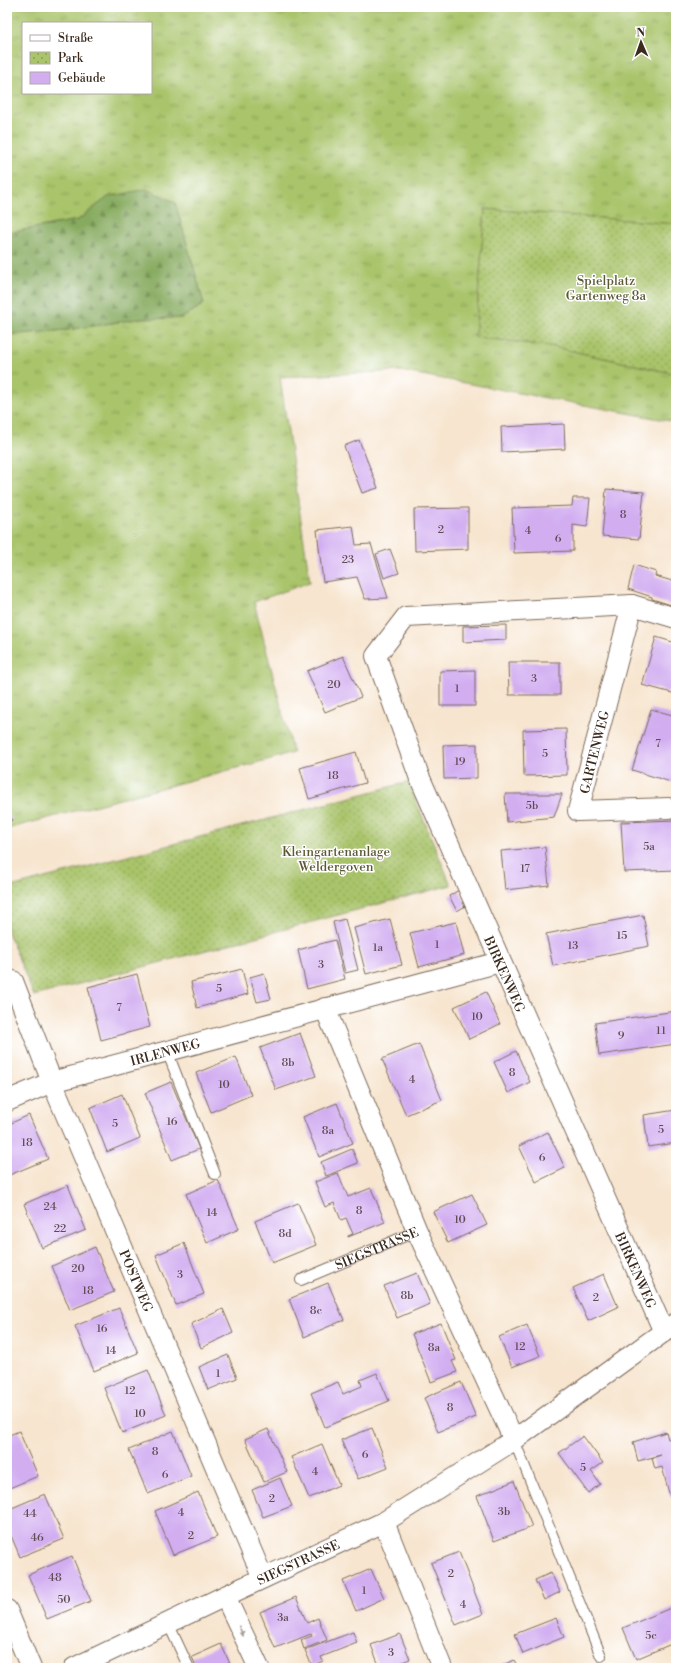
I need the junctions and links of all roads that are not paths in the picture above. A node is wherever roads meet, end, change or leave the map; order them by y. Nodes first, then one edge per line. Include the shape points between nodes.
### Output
1 (632, 605) junction
2 (676, 618) edge
3 (669, 808) dead end
4 (500, 962) junction
5 (13, 981) dead end
6 (325, 1008) junction
7 (167, 1051) junction
8 (52, 1082) junction
9 (7, 1101) edge
10 (215, 1174) dead end
11 (417, 1231) junction
12 (301, 1280) dead end
13 (670, 1328) edge
14 (514, 1440) junction
15 (384, 1522) junction
16 (263, 1578) junction
17 (225, 1596) junction
18 (7, 1610) edge
19 (168, 1623) junction
20 (601, 1656) dead end
21 (31, 1668) edge
22 (74, 1668) edge
23 (189, 1668) edge
24 (259, 1668) edge
25 (442, 1668) edge

1 - 2 street
1 - 3 street, GARTENWEG via 578,811
1 - 4 street, BIRKENWEG via 406,617 376,656 419,776
4 - 6 street, IRLENWEG
4 - 13 street, BIRKENWEG
5 - 8 street, POSTWEG
6 - 7 street, IRLENWEG
6 - 11 street
7 - 8 street, IRLENWEG
7 - 10 lane
8 - 9 street, IRLENWEG
8 - 16 street, POSTWEG
11 - 12 lane, SIEGSTRASSE
11 - 14 street, SIEGSTRASSE
13 - 14 street, SIEGSTRASSE
14 - 15 street, SIEGSTRASSE
14 - 20 lane
15 - 16 street, SIEGSTRASSE
15 - 25 street
16 - 17 street, SIEGSTRASSE
17 - 19 street, SIEGSTRASSE
17 -> 24 street
18 - 21 street
19 - 22 street, SIEGSTRASSE
19 - 23 lane

